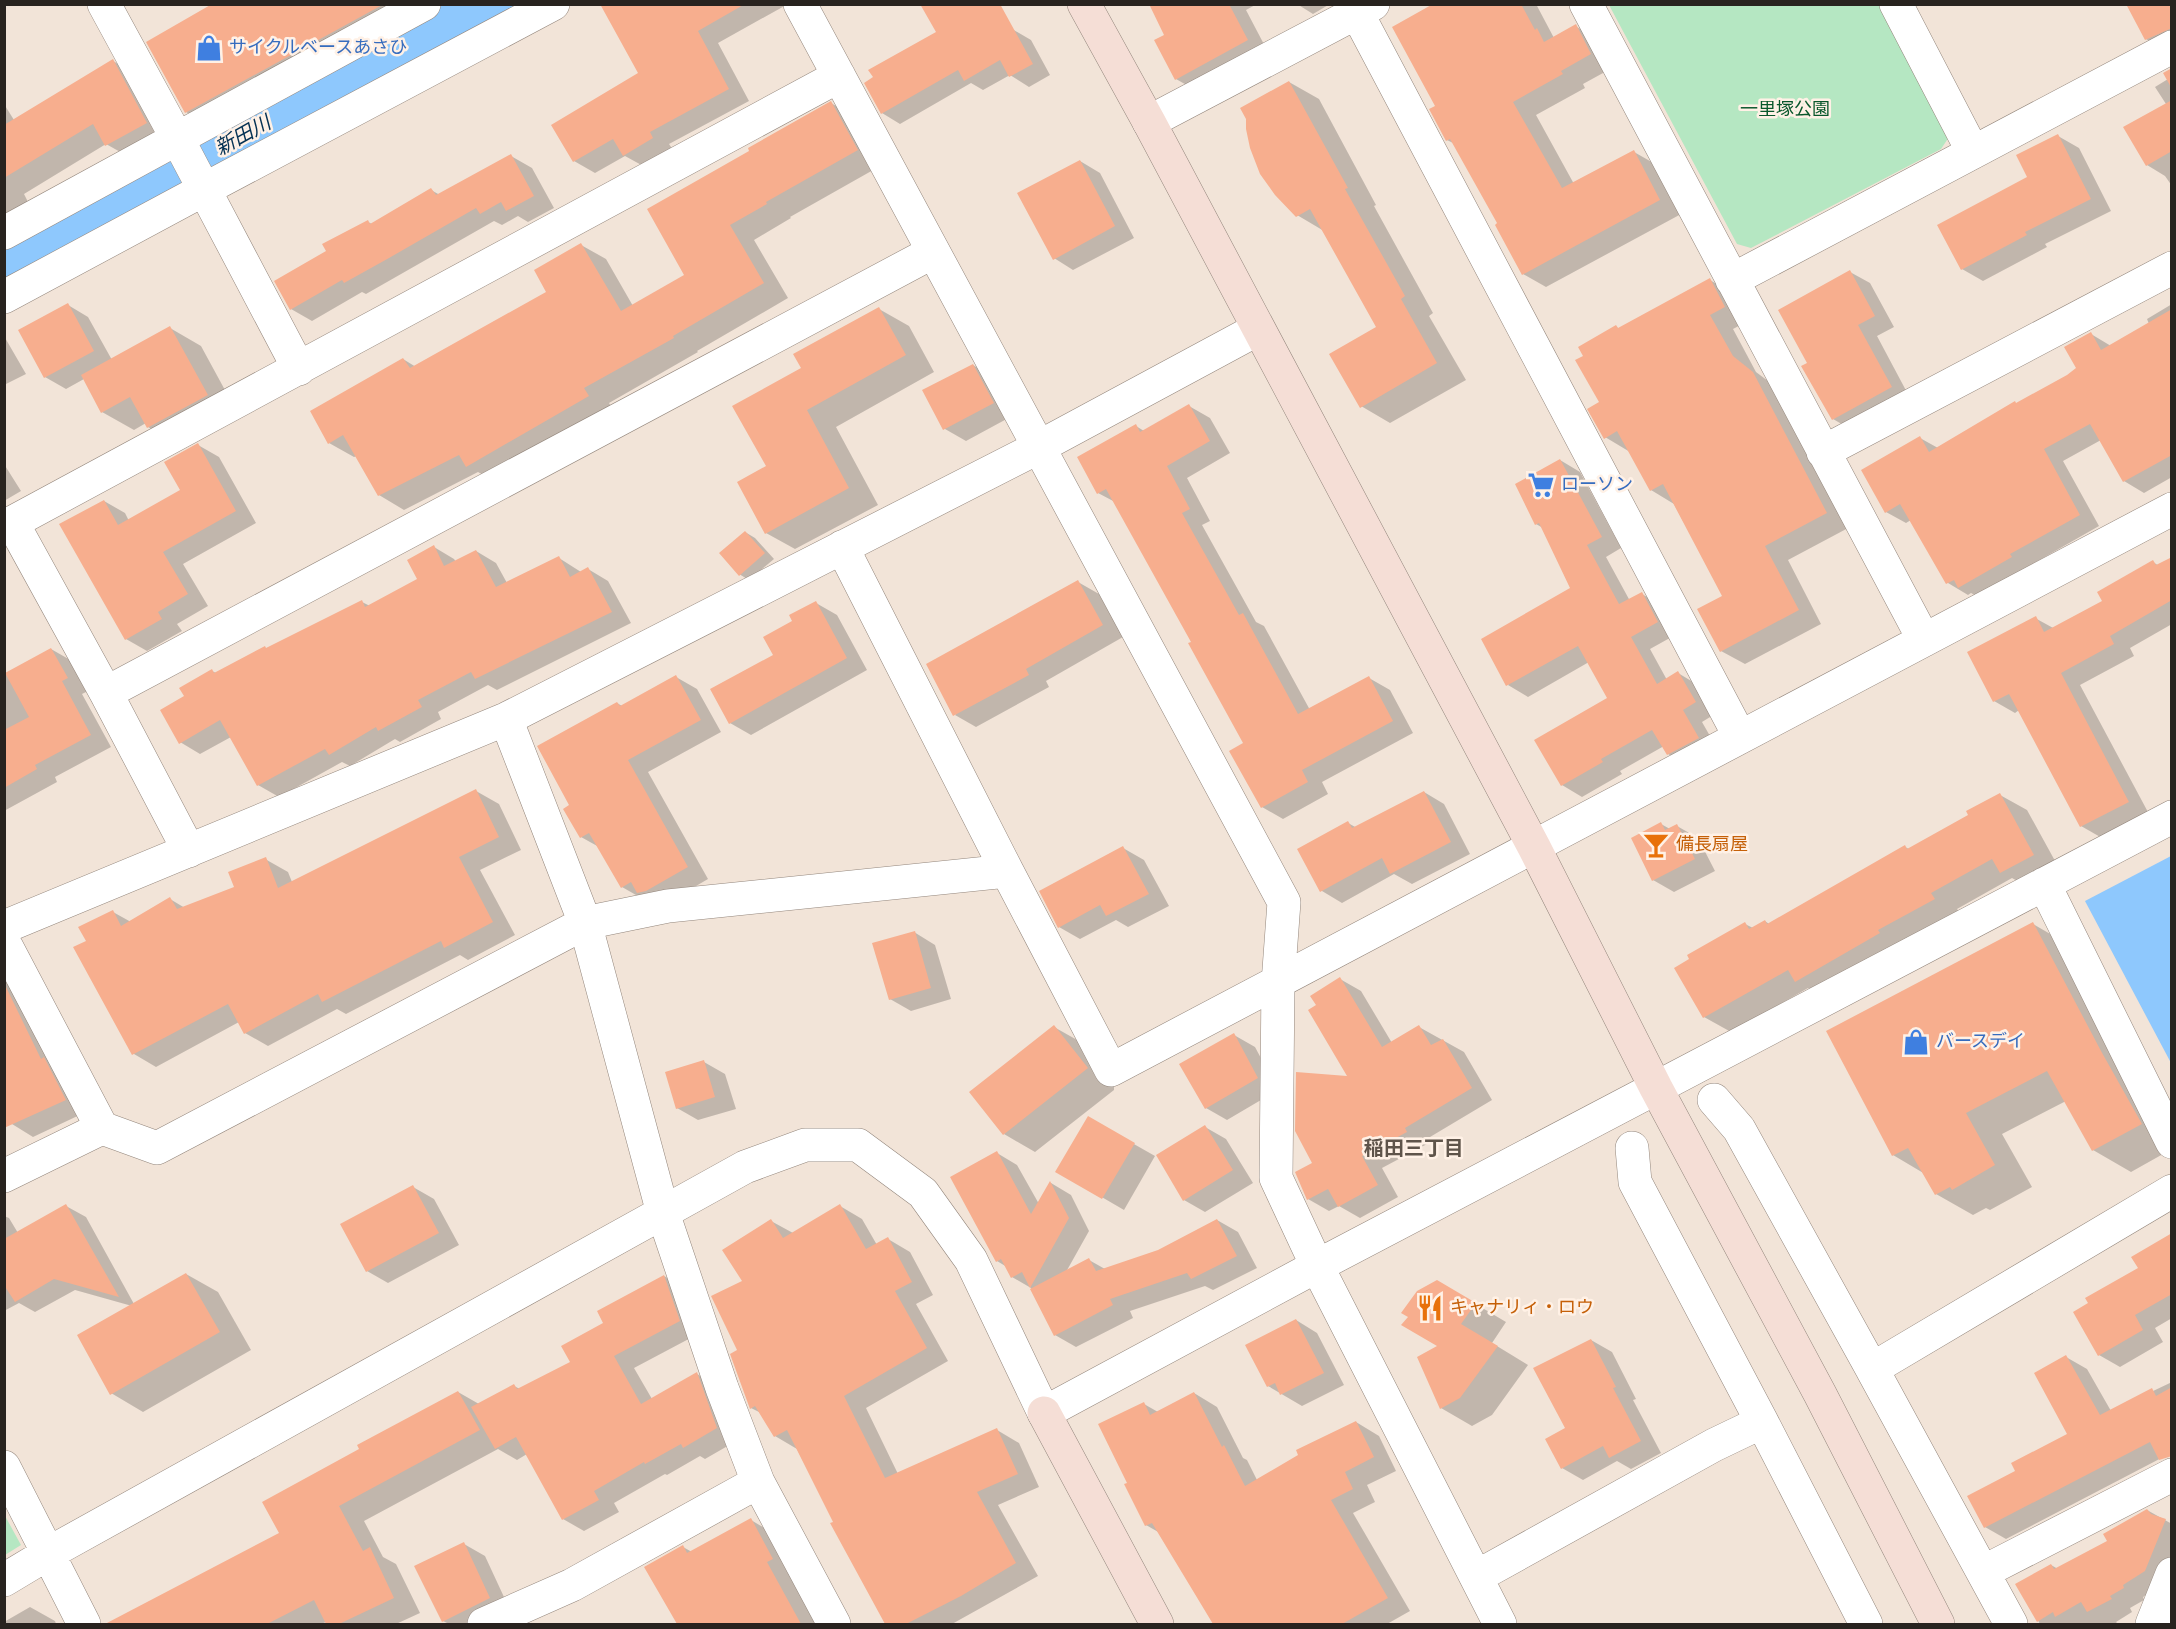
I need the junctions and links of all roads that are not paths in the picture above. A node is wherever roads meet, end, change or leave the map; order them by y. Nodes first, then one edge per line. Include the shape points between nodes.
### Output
1 (104, 4) edge
2 (424, 4) edge
3 (553, 4) edge
4 (800, 4) edge
5 (1084, 4) edge
6 (1586, 4) edge
7 (1896, 4) edge
8 (1365, 9) edge
9 (2172, 47) edge
10 (839, 76) junction
11 (1149, 122) junction
12 (1973, 152) junction
13 (191, 163) junction
14 (4, 233) edge
15 (933, 252) junction
16 (2172, 268) edge
17 (1732, 280) junction
18 (4, 297) edge
19 (1258, 329) junction
20 (299, 369) junction
21 (1038, 447) junction
22 (1823, 452) junction
23 (2172, 509) edge
24 (9, 526) edge
25 (842, 547) junction
26 (1924, 640) junction
27 (106, 693) junction
28 (506, 720) junction
29 (1740, 737) junction
30 (2172, 817) edge
31 (1534, 847) junction
32 (189, 851) junction
33 (1007, 871) junction
34 (2044, 884) junction
35 (585, 923) junction
36 (4, 927) edge
37 (4, 942) edge
38 (1278, 983) junction
39 (1656, 1088) junction
40 (1714, 1100) dead end
41 (102, 1128) junction
42 (2172, 1142) edge
43 (1632, 1148) dead end
44 (4, 1176) edge
45 (2172, 1191) edge
46 (663, 1214) junction
47 (1317, 1266) junction
48 (1872, 1369) junction
49 (1044, 1413) junction
50 (1762, 1422) junction
51 (4, 1467) edge
52 (2172, 1475) edge
53 (758, 1482) junction
54 (50, 1553) junction
55 (1983, 1572) junction
56 (2172, 1574) edge
57 (1476, 1577) junction
58 (4, 1580) edge
59 (520, 1618) edge
60 (84, 1624) edge
61 (484, 1624) edge
62 (834, 1624) edge
63 (1157, 1624) edge
64 (1500, 1624) edge
65 (1866, 1624) edge
66 (1938, 1624) edge
67 (2012, 1624) edge
68 (2152, 1624) edge

1 - 13 street
2 - 13 street
3 - 13 street
4 - 10 street
5 - 11 street
6 - 17 street
7 - 12 street
8 - 11 street
8 - 29 street
9 - 12 street
10 - 15 street
10 - 20 street
11 - 19 street
12 - 17 street
13 - 14 street
13 - 18 street
13 - 20 street
15 - 21 street
15 - 27 street
16 - 22 street
17 - 22 street
19 - 21 street
19 - 31 street
20 - 24 street
21 - 25 street
21 - 38 street via 1284,902
22 - 26 street
23 - 26 street
24 - 27 street
25 - 28 street
25 - 33 street
26 - 29 street
27 - 32 street
28 - 32 street
28 - 35 street
29 - 31 street
30 - 34 street
31 - 38 street
31 - 39 street
32 - 36 street
33 - 35 street via 668,906
33 - 38 street via 1111,1070
34 - 39 street
34 - 42 street
35 - 41 street via 157,1148
35 - 46 street
37 - 41 street
38 - 47 street via 1276,1178
39 - 47 street
39 - 66 street
40 - 48 street via 1739,1129
41 - 44 street
43 - 50 street via 1635,1182
45 - 48 street
46 - 49 street via 745,1167 805,1145 858,1145 923,1193 971,1260
46 - 53 street
46 - 54 street
47 - 49 street
47 - 57 street
48 - 55 street
49 - 63 street
50 - 57 street
50 - 65 street
51 - 54 street
52 - 55 street
53 - 59 street
53 - 62 street
54 - 58 street
54 - 60 street
55 - 67 street
56 - 68 street
57 - 64 street
59 - 61 street

